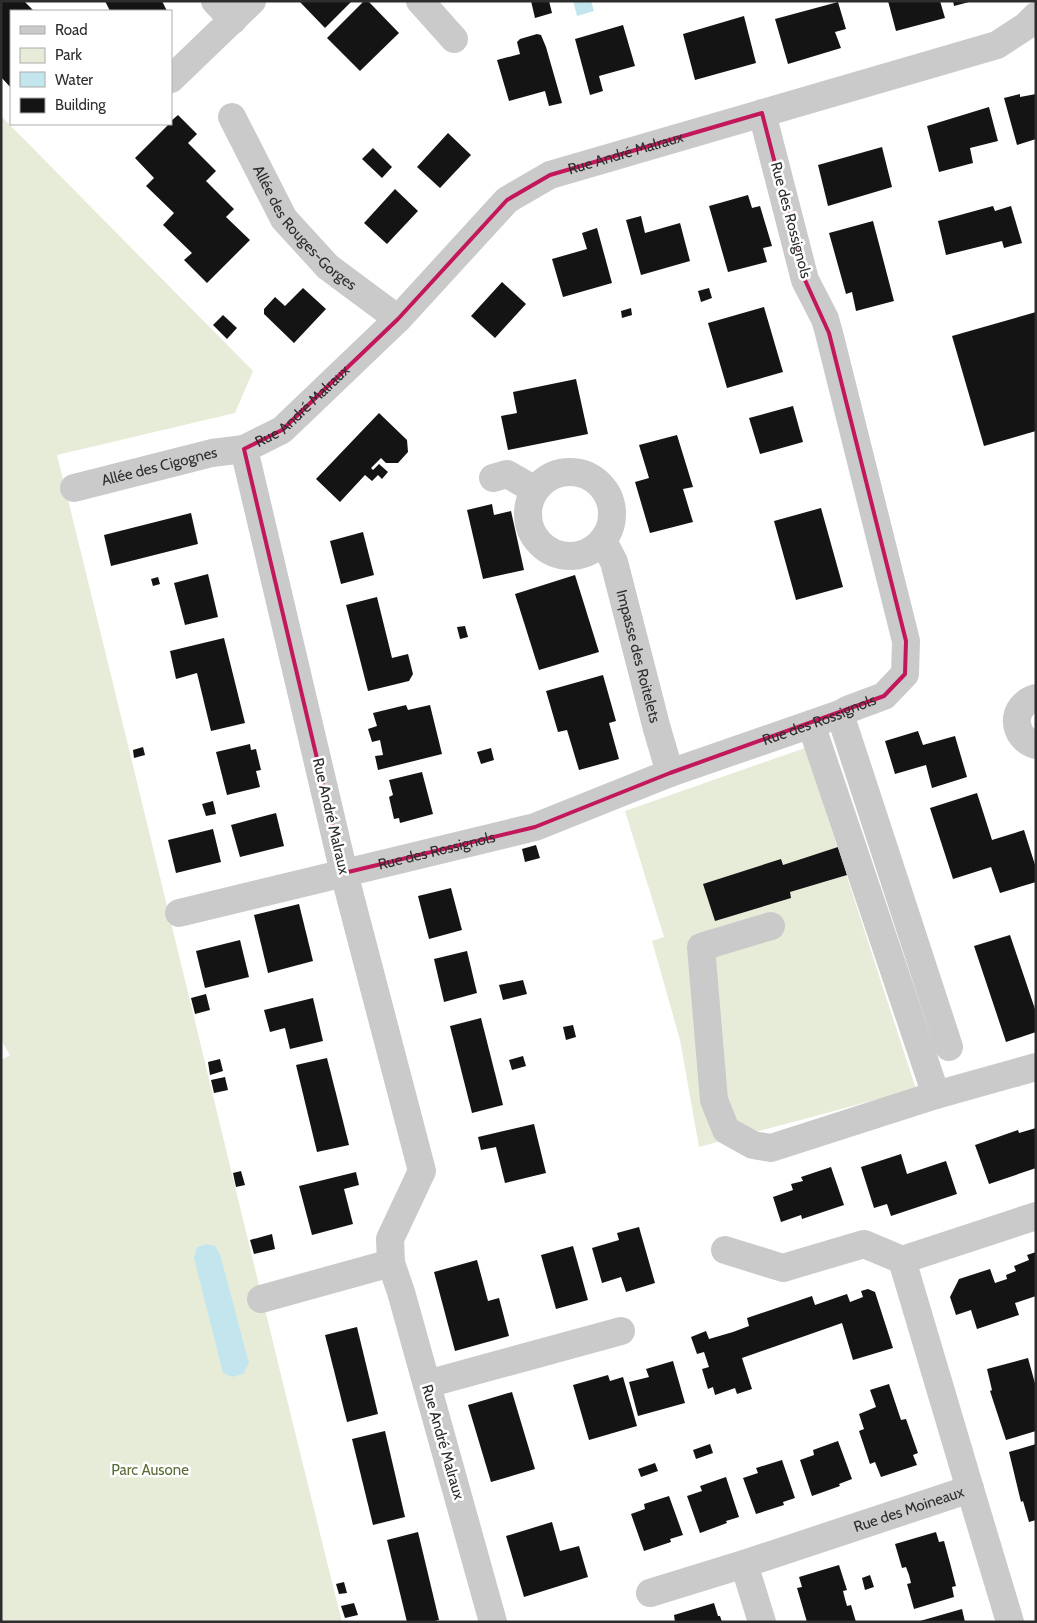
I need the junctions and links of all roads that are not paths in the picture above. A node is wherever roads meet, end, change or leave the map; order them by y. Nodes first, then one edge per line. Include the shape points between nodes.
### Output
1 (420, 1) edge
2 (233, 7) edge
3 (1036, 16) edge
4 (454, 38) dead end
5 (172, 78) edge
6 (762, 113) junction
7 (232, 117) dead end
8 (398, 319) junction
9 (244, 449) junction
10 (493, 478) dead end
11 (74, 488) dead end
12 (535, 490) junction
13 (603, 541) junction
14 (1036, 698) edge
15 (840, 714) junction
16 (811, 724) junction
17 (1036, 745) edge
18 (670, 773) junction
19 (344, 873) junction
20 (179, 914) dead end
21 (771, 926) dead end
22 (949, 1047) dead end
23 (1036, 1067) edge
24 (936, 1095) junction
25 (1036, 1216) edge
26 (725, 1250) dead end
27 (902, 1260) junction
28 (390, 1263) junction
29 (261, 1299) dead end
30 (621, 1331) dead end
31 (426, 1384) junction
32 (970, 1489) junction
33 (744, 1564) junction
34 (650, 1593) dead end
35 (493, 1622) edge
36 (762, 1622) edge
37 (1010, 1622) edge

1 - 4 street
2 - 5 street
3 - 6 street, Rue André Malraux via 997,46
6 - 8 street, Rue André Malraux via 550,175 507,200
6 - 15 street, Rue des Rossignols via 805,280 825,319 906,641 905,674 884,696
7 - 8 street, Allée des Rouges-Gorges via 284,219 328,267
8 - 9 street, Rue André Malraux via 282,430
9 - 11 street, Allée des Cigognes via 212,453
9 - 19 street, Rue André Malraux
10 - 12 street via 507,474
12 - 13 street via 528,516 538,541 548,549 561,555 574,555 587,552
12 - 13 street via 556,474 570,472 590,476 606,492 611,505 612,520
13 - 18 street, Impasse des Roitelets via 614,562
14 - 17 street via 1024,703 1016,724 1022,736
15 - 16 street, Rue des Rossignols
15 - 22 street
16 - 18 street, Rue des Rossignols
16 - 24 street
18 - 19 street, Rue des Rossignols via 535,827
19 - 20 street, Rue des Rossignols
19 - 28 street, Rue André Malraux via 422,1171 390,1238
21 - 24 street via 701,947 714,1100 726,1130 753,1145 771,1148
23 - 24 street
25 - 27 street
26 - 27 street via 783,1268 864,1244
27 - 32 street
28 - 29 street
28 - 31 street, Rue André Malraux
30 - 31 street
31 - 35 street, Rue André Malraux
32 - 33 street, Rue des Moineaux
32 - 37 street, Rue des Moineaux
33 - 34 street, Rue des Moineaux
33 - 36 street

